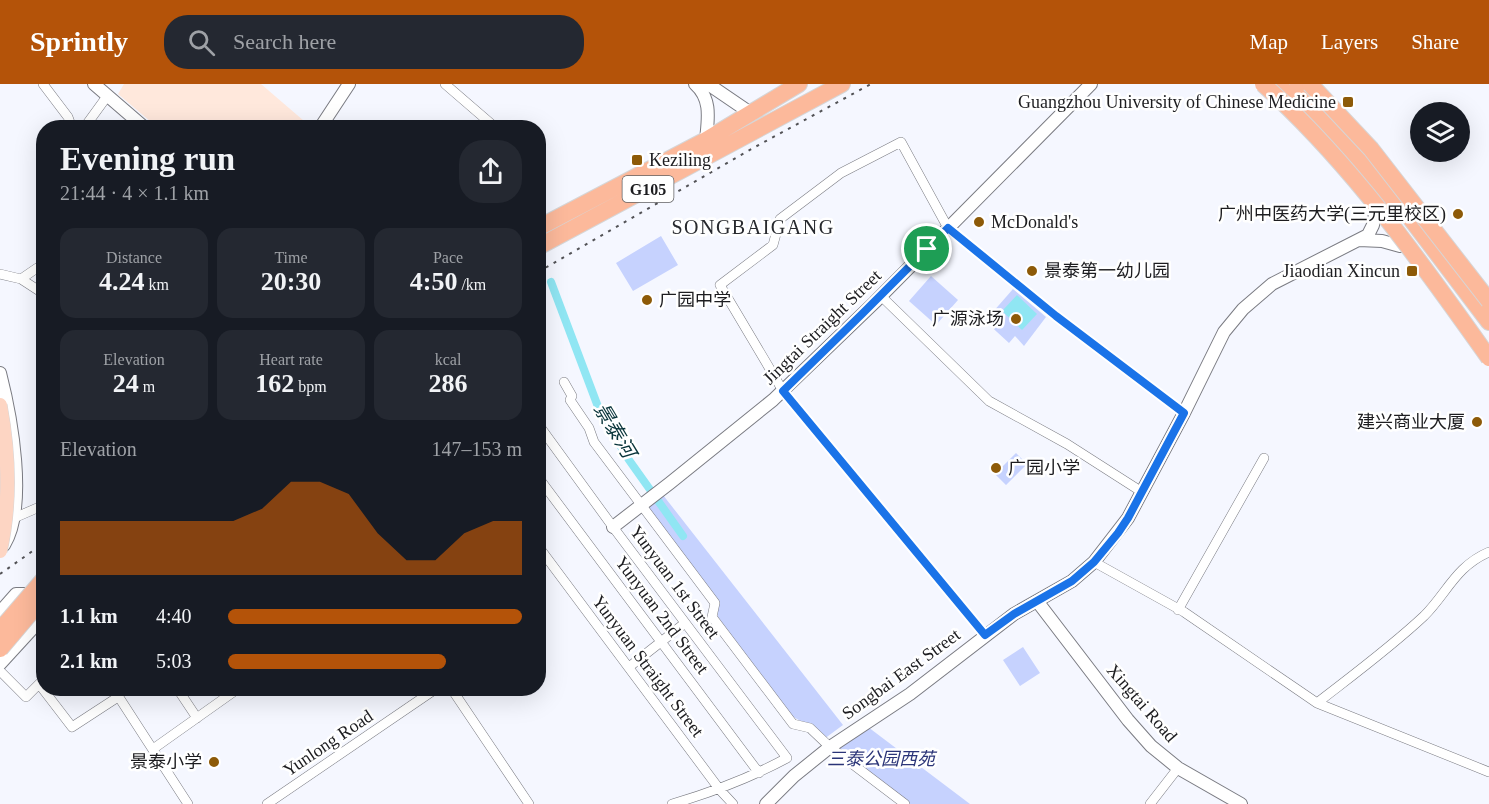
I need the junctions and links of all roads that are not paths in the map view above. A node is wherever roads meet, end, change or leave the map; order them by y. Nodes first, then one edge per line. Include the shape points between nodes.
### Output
1 (44, 84) edge
2 (94, 84) edge
3 (114, 84) edge
4 (349, 84) edge
5 (445, 84) edge
6 (695, 84) edge
7 (708, 84) edge
8 (798, 84) edge
9 (812, 84) edge
10 (826, 84) edge
11 (842, 84) edge
12 (1091, 84) edge
13 (1263, 84) edge
14 (1277, 84) edge
15 (1298, 84) edge
16 (1310, 84) edge
17 (108, 95) junction
18 (752, 114) junction
19 (69, 120) edge
20 (90, 120) edge
21 (136, 120) edge
22 (325, 120) edge
23 (487, 120) edge
24 (756, 131) junction
25 (706, 140) junction
26 (1375, 214) dead end
27 (546, 224) edge
28 (948, 228) junction
29 (1359, 240) junction
30 (546, 243) edge
31 (1400, 246) dead end
32 (36, 269) edge
33 (0, 274) edge
34 (21, 279) junction
35 (36, 289) edge
36 (881, 296) junction
37 (1489, 301) edge
38 (1489, 322) edge
39 (1489, 345) edge
40 (1489, 358) edge
41 (0, 373) edge
42 (564, 382) dead end
43 (783, 391) junction
44 (0, 405) edge
45 (1184, 413) junction
46 (546, 435) edge
47 (1264, 458) dead end
48 (546, 488) edge
49 (1142, 492) junction
50 (641, 505) junction
51 (36, 508) edge
52 (14, 518) junction
53 (613, 527) junction
54 (0, 551) edge
55 (1489, 552) edge
56 (546, 557) edge
57 (1094, 562) junction
58 (36, 588) edge
59 (1037, 601) junction
60 (36, 602) edge
61 (36, 606) edge
62 (1178, 609) junction
63 (0, 612) edge
64 (685, 623) junction
65 (36, 625) edge
66 (0, 630) edge
67 (985, 635) junction
68 (661, 642) junction
69 (0, 649) edge
70 (0, 664) edge
71 (629, 667) junction
72 (0, 671) edge
73 (36, 686) edge
74 (51, 696) edge
75 (112, 696) edge
76 (118, 696) edge
77 (182, 696) edge
78 (228, 696) edge
79 (425, 696) edge
80 (456, 696) edge
81 (1317, 703) junction
82 (197, 718) junction
83 (830, 747) junction
84 (153, 749) junction
85 (1178, 768) junction
86 (1489, 772) edge
87 (759, 773) junction
88 (720, 790) junction
89 (188, 804) edge
90 (267, 804) edge
91 (529, 804) edge
92 (672, 804) edge
93 (733, 804) edge
94 (766, 804) edge
95 (905, 804) edge
96 (1150, 804) edge
97 (1241, 804) edge

1 - 19 street
2 - 17 street
3 - 17 street
4 - 22 street
5 - 23 street
6 - 25 street via 707,99
7 - 18 street
8 - 18 highway
9 - 18 highway, G105
10 - 24 highway, G105
11 - 24 highway
12 - 28 street, Jingtai Straight Street
13 - 40 highway, bridge via 1357,183
14 - 39 highway via 1353,163
15 - 38 highway via 1367,160
16 - 37 highway, bridge via 1371,148
17 - 20 street
17 - 21 street
18 - 25 highway, G105
24 - 30 highway, G105
25 - 27 highway, G105
26 - 29 street via 1371,230
28 - 36 street, Jingtai Straight Street
28 - 43 street via 901,142 841,173 780,219 773,245 720,285
28 - 45 street
29 - 31 street
29 - 45 street, Songbai East Street via 1290,273 1243,309 1221,337
32 - 34 street
33 - 34 street
34 - 35 street
36 - 43 street, Jingtai Straight Street
36 - 49 street via 989,401
41 - 52 street via 14,450
42 - 50 street via 594,442
43 - 50 street, Jingtai Straight Street
43 - 67 street
44 - 54 main road, bridge via 8,468 7,513
45 - 49 street, Songbai East Street
46 - 53 street, Yunyuan 1st Street
47 - 62 street
48 - 68 street, Yunyuan 2nd Street
49 - 57 street, Songbai East Street via 1118,533
50 - 53 street, Jingtai Straight Street
50 - 83 street via 715,603 712,617 793,724 810,728
51 - 52 street
52 - 54 street
53 - 64 street, Yunyuan 1st Street
55 - 81 street via 1452,580 1426,614
56 - 71 street, Yunyuan Straight Street
57 - 59 street, Songbai East Street via 1072,581
57 - 62 street
58 - 66 highway, bridge
59 - 67 street, Songbai East Street
59 - 85 street, Xingtai Road via 1128,720
60 - 63 street via 20,593
61 - 69 highway, bridge
62 - 81 street
64 - 68 street
64 - 87 street, Yunyuan 1st Street via 788,758
65 - 70 street
67 - 83 street, Songbai East Street via 910,694
68 - 71 street
68 - 87 street, Yunyuan 2nd Street
71 - 88 street, Yunyuan Straight Street
72 - 73 street via 26,697
74 - 75 street via 72,727
76 - 84 street
77 - 82 street
78 - 82 street
79 - 90 street, Yunlong Road
80 - 91 street
81 - 86 street
82 - 84 street
83 - 94 street, Songbai East Street
83 - 95 street
84 - 89 street
85 - 96 street
85 - 97 street, Xingtai Road
87 - 88 street
88 - 92 street
88 - 93 street, Yunyuan Straight Street

